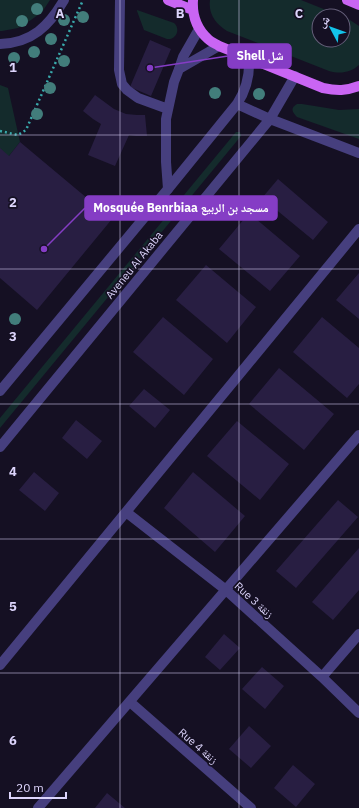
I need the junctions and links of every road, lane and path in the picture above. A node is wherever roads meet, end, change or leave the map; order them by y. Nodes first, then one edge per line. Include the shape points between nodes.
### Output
1 (64, 0) edge
2 (83, 0) edge
3 (120, 0) edge
4 (168, 0) edge
5 (347, 0) edge
6 (193, 5) edge
7 (359, 5) edge
8 (199, 29) junction
9 (0, 44) edge
10 (219, 46) junction
11 (249, 58) junction
12 (178, 69) junction
13 (295, 76) junction
14 (359, 86) edge
15 (237, 104) junction
16 (168, 109) junction
17 (270, 119) junction
18 (0, 131) edge
19 (359, 153) edge
20 (168, 189) junction
21 (359, 229) edge
22 (0, 391) edge
23 (359, 435) edge
24 (0, 447) edge
25 (126, 512) junction
26 (226, 590) junction
27 (359, 634) edge
28 (0, 664) edge
29 (322, 677) junction
30 (130, 702) junction
31 (359, 713) edge
32 (38, 808) edge
33 (251, 808) edge

1 - 9 street via 47,25 30,37 10,44
2 - 18 path via 26,130 18,135
3 - 16 street via 122,84 138,98
4 - 6 main road
5 - 7 main road
6 - 8 main road
8 - 10 main road
8 - 12 street
10 - 11 main road
10 - 12 street
11 - 13 main road
11 - 15 street, Aveneu Al Akaba via 249,77
12 - 16 street
13 - 14 main road via 336,90
13 - 17 street, Aveneu Al Akaba
15 - 17 street
15 - 20 street, Aveneu Al Akaba
16 - 20 street
17 - 19 street
17 - 24 street, Aveneu Al Akaba
20 - 22 street, Aveneu Al Akaba
21 - 25 street
23 - 26 street
25 - 26 street, Rue 3 زنقة
25 - 28 street
26 - 29 street, Rue 3 زنقة
26 - 30 street
27 - 29 street
29 - 31 street, Rue 3 زنقة
30 - 32 street
30 - 33 street, Rue 4 زنقة

